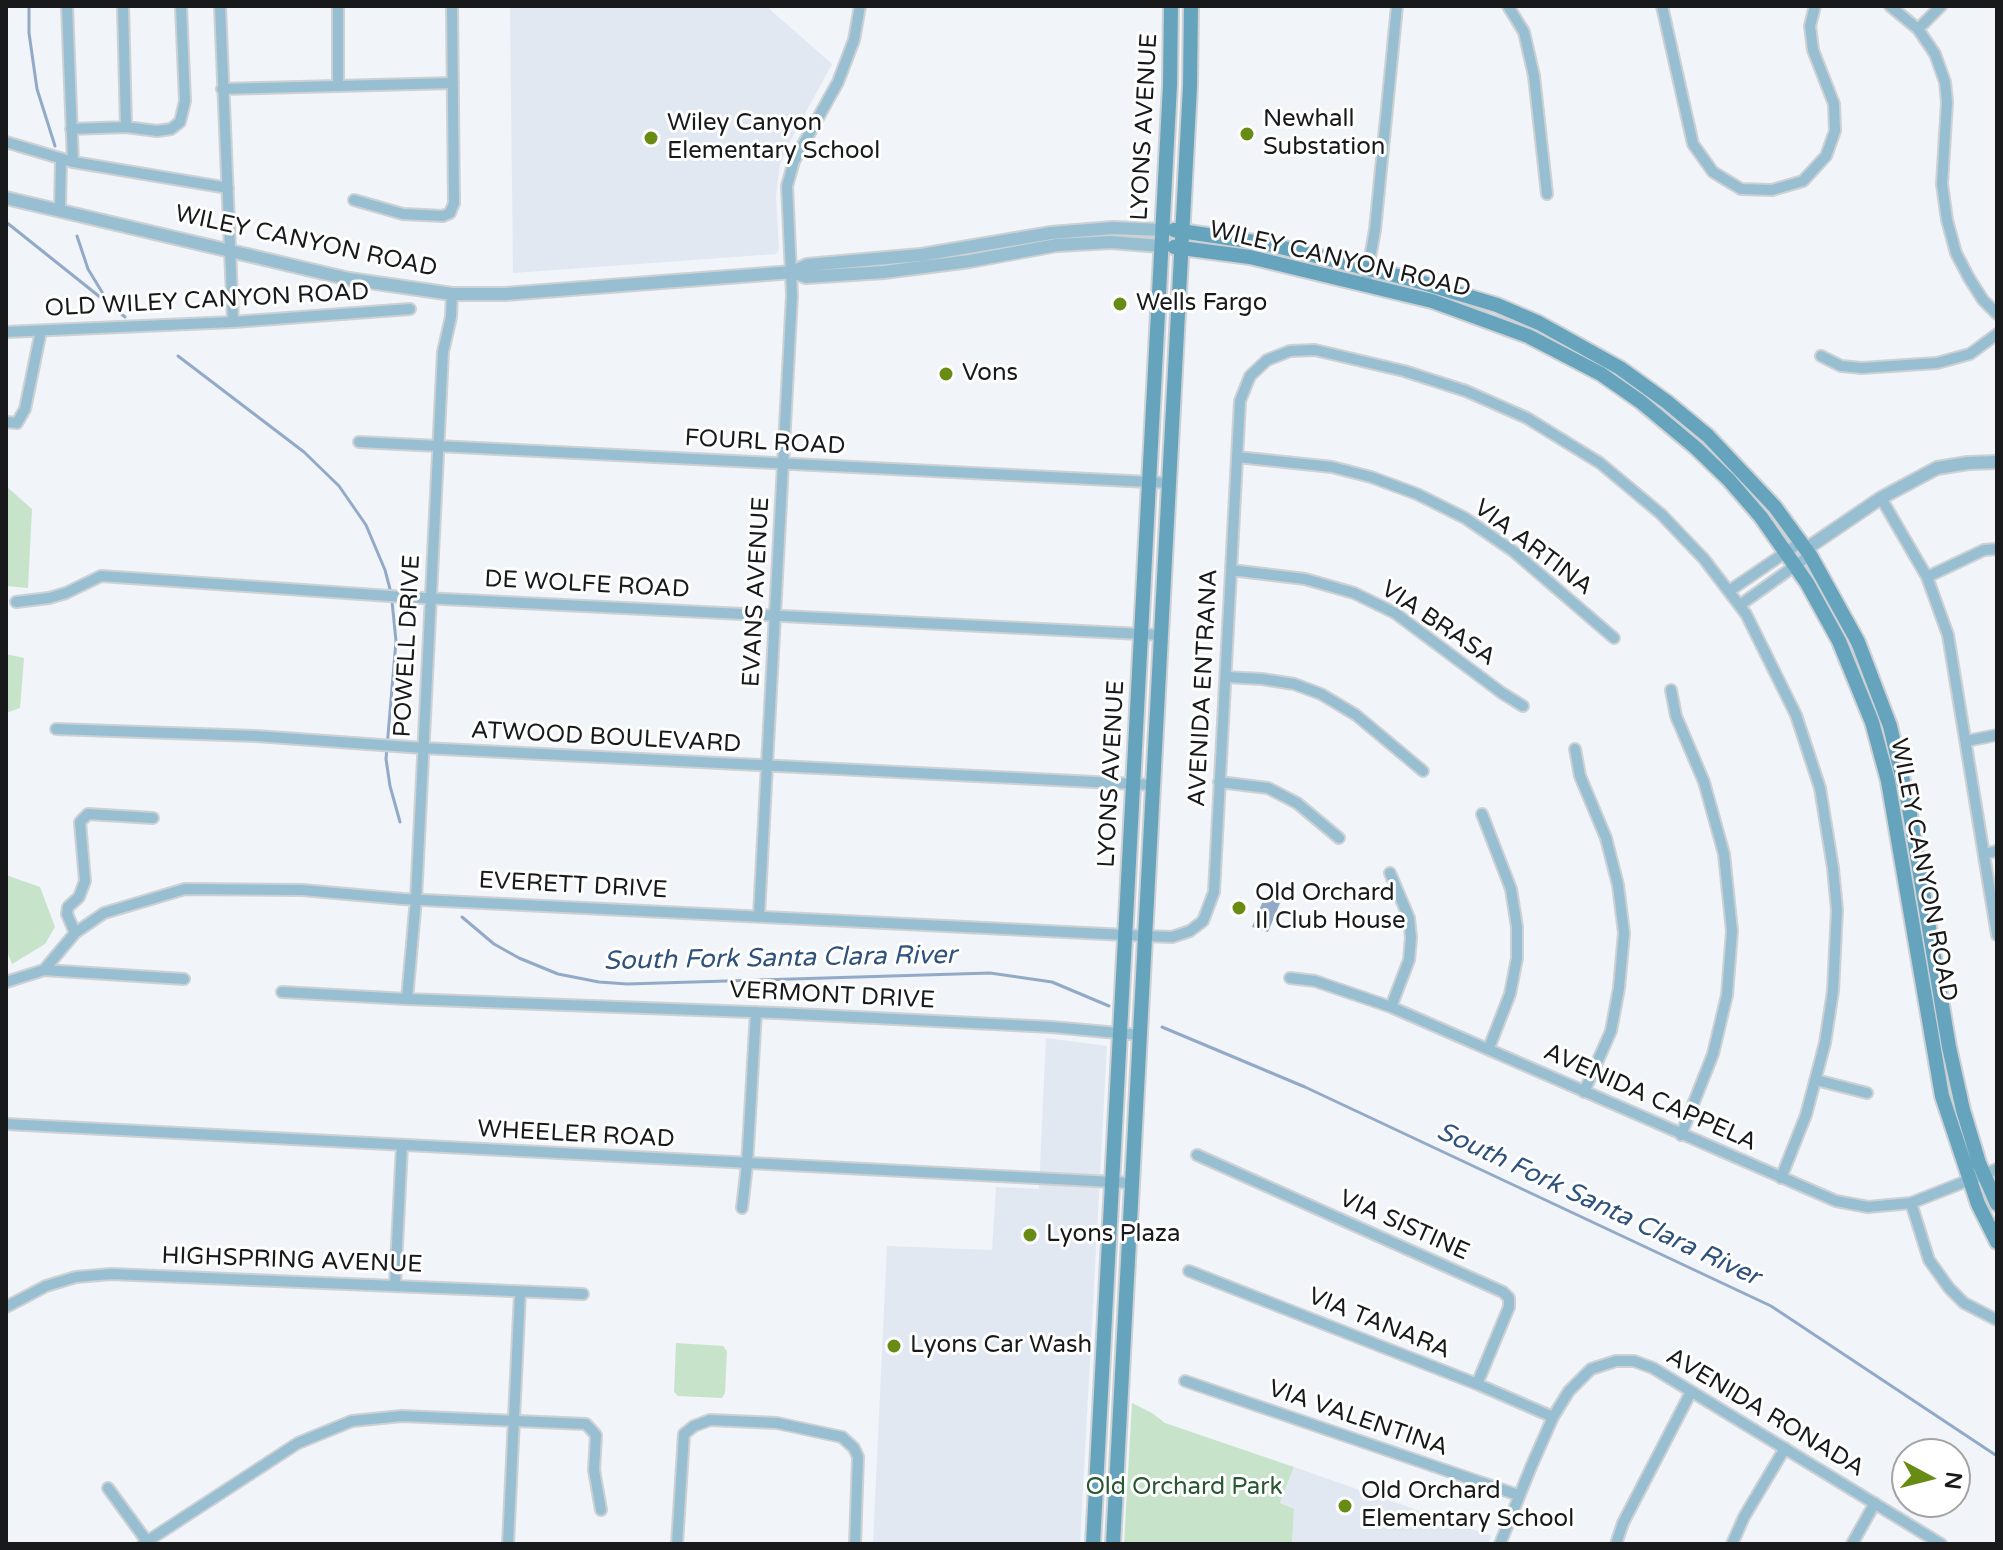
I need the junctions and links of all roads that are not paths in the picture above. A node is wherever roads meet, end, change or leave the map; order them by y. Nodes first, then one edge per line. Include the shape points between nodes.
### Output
1 (67, 6) edge
2 (123, 6) edge
3 (181, 6) edge
4 (220, 6) edge
5 (338, 6) edge
6 (452, 6) edge
7 (860, 6) edge
8 (1171, 6) edge
9 (1191, 6) edge
10 (1397, 6) edge
11 (1508, 6) edge
12 (1662, 6) edge
13 (1815, 6) edge
14 (1890, 6) edge
15 (1941, 6) edge
16 (1918, 29) junction
17 (453, 83) junction
18 (338, 85) junction
19 (222, 89) junction
20 (126, 127) junction
21 (71, 129) junction
22 (6, 142) edge
23 (67, 160) junction
24 (228, 188) junction
25 (1547, 194) dead end
26 (6, 198) edge
27 (354, 200) dead end
28 (60, 209) junction
29 (1162, 230) junction
30 (1181, 231) junction
31 (1161, 246) junction
32 (1180, 247) junction
33 (229, 250) junction
34 (941, 251) junction
35 (865, 259) junction
36 (836, 261) junction
37 (944, 265) junction
38 (1369, 268) junction
39 (793, 272) junction
40 (866, 273) junction
41 (837, 275) junction
42 (1365, 285) junction
43 (452, 294) junction
44 (410, 309) dead end
45 (1997, 314) edge
46 (233, 322) junction
47 (41, 331) junction
48 (6, 332) edge
49 (1997, 334) edge
50 (1821, 356) dead end
51 (1154, 387) junction
52 (6, 422) edge
53 (359, 442) dead end
54 (438, 447) junction
55 (1237, 457) junction
56 (1170, 459) junction
57 (1997, 462) edge
58 (784, 464) junction
59 (1149, 482) junction
60 (1169, 483) junction
61 (1881, 498) junction
62 (1806, 548) junction
63 (1997, 549) edge
64 (1787, 552) junction
65 (1796, 565) junction
66 (1231, 570) junction
67 (1927, 577) junction
68 (1729, 591) junction
69 (431, 598) junction
70 (16, 602) dead end
71 (1740, 605) junction
72 (775, 614) junction
73 (1141, 634) junction
74 (1161, 635) junction
75 (1614, 638) dead end
76 (1226, 677) junction
77 (1671, 690) dead end
78 (1523, 706) dead end
79 (56, 729) dead end
80 (1997, 735) edge
81 (1966, 741) junction
82 (423, 748) junction
83 (1575, 749) dead end
84 (768, 767) junction
85 (1423, 771) dead end
86 (1219, 782) junction
87 (1134, 784) junction
88 (1154, 785) junction
89 (1482, 814) dead end
90 (153, 818) dead end
91 (1339, 838) dead end
92 (1997, 851) edge
93 (1984, 854) junction
94 (1390, 873) dead end
95 (416, 899) junction
96 (759, 915) junction
97 (75, 933) junction
98 (1126, 935) junction
99 (1997, 935) edge
100 (1146, 936) junction
101 (44, 970) junction
102 (1290, 978) dead end
103 (184, 979) dead end
104 (6, 982) edge
105 (282, 992) dead end
106 (407, 999) junction
107 (1391, 1007) junction
108 (756, 1012) junction
109 (1120, 1033) junction
110 (1140, 1035) junction
111 (1489, 1048) junction
112 (1816, 1080) junction
113 (1584, 1092) junction
114 (1867, 1093) dead end
115 (12, 1124) edge
116 (1681, 1135) junction
117 (402, 1145) junction
118 (1197, 1155) dead end
119 (747, 1165) junction
120 (1991, 1172) edge
121 (1781, 1178) junction
122 (1969, 1180) junction
123 (1113, 1182) junction
124 (1132, 1183) junction
125 (1911, 1203) junction
126 (1997, 1204) edge
127 (742, 1208) dead end
128 (1997, 1242) edge
129 (1189, 1271) dead end
130 (395, 1285) junction
131 (520, 1293) junction
132 (583, 1294) dead end
133 (6, 1307) edge
134 (1997, 1320) edge
135 (1185, 1381) dead end
136 (1477, 1384) junction
137 (1691, 1392) junction
138 (1553, 1417) junction
139 (515, 1419) junction
140 (1785, 1448) junction
141 (108, 1488) dead end
142 (1518, 1495) junction
143 (1875, 1503) junction
144 (601, 1510) dead end
145 (145, 1542) edge
146 (508, 1544) edge
147 (677, 1544) edge
148 (855, 1544) edge
149 (1093, 1544) edge
150 (1113, 1544) edge
151 (1500, 1544) edge
152 (1616, 1544) edge
153 (1732, 1544) edge
154 (1852, 1544) edge
155 (1941, 1544) edge

1 - 21 street
2 - 20 street
3 - 20 street via 185,101 180,122 157,131
4 - 19 street
5 - 18 street
6 - 17 street
7 - 39 street, EVANS AVENUE via 838,82 794,161 787,186
8 - 29 main road, LYONS AVENUE
9 - 30 main road, LYONS AVENUE
10 - 38 street
11 - 25 street via 1528,47
12 - 13 street via 1693,144 1713,172 1741,189 1772,190 1803,181 1826,156 1835,131 1834,104 1813,50 1810,26
14 - 16 street
15 - 16 street
16 - 45 street via 1945,82 1942,184 1956,253
17 - 18 street
17 - 27 street via 450,213 403,214
18 - 19 street
19 - 24 street
20 - 21 street
21 - 23 street
22 - 23 street
23 - 24 street
23 - 28 street
24 - 33 street
26 - 28 street, WILEY CANYON ROAD
28 - 33 street, WILEY CANYON ROAD
29 - 30 main road, WILEY CANYON ROAD
29 - 31 main road, LYONS AVENUE
29 - 34 street, WILEY CANYON ROAD via 1071,231
30 - 32 main road, LYONS AVENUE
30 - 38 main road, WILEY CANYON ROAD
31 - 32 main road, WILEY CANYON ROAD
31 - 37 street, WILEY CANYON ROAD via 1057,245
31 - 51 main road, LYONS AVENUE
32 - 42 main road, WILEY CANYON ROAD via 1250,257
32 - 56 main road, LYONS AVENUE
33 - 43 street, WILEY CANYON ROAD via 349,279
33 - 46 street
34 - 35 street, WILEY CANYON ROAD
34 - 37 street
35 - 36 street, WILEY CANYON ROAD
35 - 40 street
36 - 39 street, WILEY CANYON ROAD
36 - 41 street
37 - 40 street, WILEY CANYON ROAD
38 - 42 street
38 - 62 main road, WILEY CANYON ROAD via 1497,305 1620,368 1708,436
39 - 41 street, WILEY CANYON ROAD via 806,277
39 - 43 street, WILEY CANYON ROAD
39 - 58 street, EVANS AVENUE
40 - 41 street, WILEY CANYON ROAD
42 - 64 main road, WILEY CANYON ROAD via 1491,320 1601,374 1696,448
43 - 54 street, POWELL DRIVE
44 - 46 street, OLD WILEY CANYON ROAD
46 - 47 street, OLD WILEY CANYON ROAD
47 - 48 street, OLD WILEY CANYON ROAD
47 - 52 street via 25,409 17,423
49 - 50 street via 1970,354 1937,363 1862,368
51 - 56 main road via 1164,397 1162,432
51 - 59 main road, LYONS AVENUE
53 - 54 street, FOURL ROAD
54 - 58 street, FOURL ROAD
54 - 69 street, POWELL DRIVE
55 - 66 street, AVENIDA ENTRANA
55 - 68 street, AVENIDA ENTRANA via 1240,401 1250,376 1267,360 1290,351 1315,350 1404,371 1527,418 1600,463 1661,514
55 - 75 street, VIA ARTINA via 1332,467 1417,494 1513,551
56 - 60 main road, LYONS AVENUE
57 - 61 street via 1937,468
58 - 59 street, FOURL ROAD
58 - 72 street, EVANS AVENUE
59 - 60 street, FOURL ROAD
59 - 73 main road, LYONS AVENUE
60 - 74 main road, LYONS AVENUE
61 - 62 street
61 - 67 street
62 - 64 street
62 - 65 street
62 - 120 main road, WILEY CANYON ROAD via 1858,642 1890,726 1963,1110
63 - 67 street
64 - 65 main road, WILEY CANYON ROAD
64 - 68 street
65 - 71 street
65 - 122 main road, WILEY CANYON ROAD via 1839,641 1876,737 1942,1096
66 - 76 street, AVENIDA ENTRANA
66 - 78 street, VIA BRASA via 1305,579 1354,593 1395,613
67 - 81 street via 1948,635
68 - 71 street
69 - 70 street, DE WOLFE ROAD via 101,576 66,593
69 - 72 street, DE WOLFE ROAD
69 - 82 street, POWELL DRIVE
71 - 112 street via 1796,715 1820,788 1833,868 1833,991
72 - 73 street, DE WOLFE ROAD
72 - 84 street, EVANS AVENUE
73 - 74 street, DE WOLFE ROAD
73 - 87 main road, LYONS AVENUE
74 - 88 main road, LYONS AVENUE
76 - 85 street via 1294,684 1321,694 1356,715
76 - 86 street, AVENIDA ENTRANA
77 - 116 street via 1724,854 1732,931 1727,995 1713,1054
79 - 82 street, ATWOOD BOULEVARD
80 - 81 street
81 - 93 street
82 - 84 street, ATWOOD BOULEVARD
82 - 95 street, POWELL DRIVE
83 - 113 street via 1609,850 1624,933 1611,1031
84 - 87 street, ATWOOD BOULEVARD
84 - 96 street, EVANS AVENUE
86 - 91 street via 1268,788 1297,803
86 - 100 street, AVENIDA ENTRANA via 1214,892 1208,912 1190,931
87 - 88 street, ATWOOD BOULEVARD
87 - 98 main road, LYONS AVENUE
88 - 100 main road, LYONS AVENUE
89 - 111 street via 1511,889 1517,927 1510,994
90 - 97 street via 88,814 80,822 85,881 67,914
92 - 93 street
93 - 99 street
94 - 107 street via 1409,918 1411,938 1409,960
95 - 96 street, EVERETT DRIVE
95 - 97 street, EVERETT DRIVE via 302,890 185,889 104,913
95 - 106 street, POWELL DRIVE
96 - 98 street, EVERETT DRIVE
97 - 101 street, EVERETT DRIVE
98 - 100 street, AVENIDA ENTRANA
98 - 109 main road, LYONS AVENUE
100 - 110 main road, LYONS AVENUE
101 - 103 street
101 - 104 street
102 - 107 street, AVENIDA CAPPELA via 1315,981
105 - 106 street, VERMONT DRIVE
106 - 108 street, VERMONT DRIVE
107 - 111 street, AVENIDA CAPPELA
108 - 109 street, VERMONT DRIVE
108 - 119 street
109 - 110 street, VERMONT DRIVE
109 - 123 main road, LYONS AVENUE
110 - 124 main road, LYONS AVENUE
111 - 113 street, AVENIDA CAPPELA
112 - 114 street
112 - 121 street
113 - 116 street, AVENIDA CAPPELA
115 - 117 street, WHEELER ROAD
116 - 121 street, AVENIDA CAPPELA
117 - 119 street, WHEELER ROAD
117 - 130 street
118 - 136 street, VIA SISTINE via 1503,1292 1509,1307
119 - 123 street, WHEELER ROAD
119 - 127 street
120 - 122 street, AVENIDA CAPPELA
120 - 126 main road, WILEY CANYON ROAD
121 - 125 street, AVENIDA CAPPELA via 1836,1201 1868,1207
122 - 125 street, AVENIDA CAPPELA
122 - 128 main road, WILEY CANYON ROAD
123 - 124 street, WHEELER ROAD
123 - 149 main road, LYONS AVENUE
124 - 150 main road, LYONS AVENUE
125 - 134 street via 1929,1260 1949,1288 1964,1303
129 - 136 street, VIA TANARA
130 - 131 street, HIGHSPRING AVENUE
130 - 133 street, HIGHSPRING AVENUE via 111,1274 46,1286
131 - 132 street, HIGHSPRING AVENUE
131 - 139 street
135 - 142 street, VIA VALENTINA
136 - 138 street, VIA TANARA
137 - 138 street, AVENIDA RONADA via 1653,1368 1616,1361 1591,1369 1578,1380
137 - 140 street, AVENIDA RONADA
137 - 152 street
138 - 142 street
139 - 144 street via 586,1424 596,1435 594,1470
139 - 145 street via 402,1416 352,1421 298,1443
139 - 146 street
140 - 143 street, AVENIDA RONADA
140 - 153 street
141 - 145 street
142 - 151 street
143 - 154 street
143 - 155 street, AVENIDA RONADA
147 - 148 street via 684,1434 710,1420 777,1423 842,1437 858,1457

